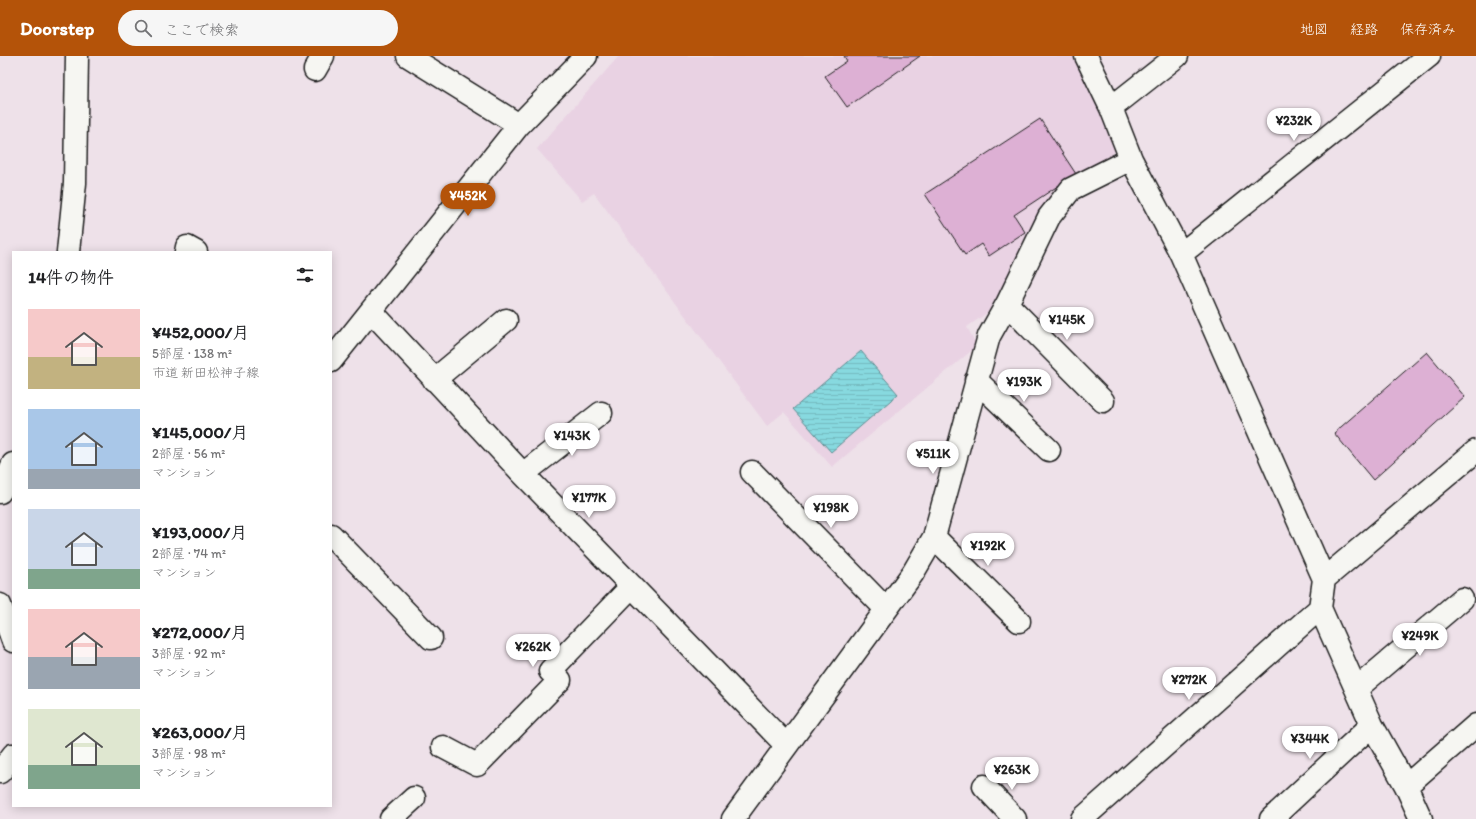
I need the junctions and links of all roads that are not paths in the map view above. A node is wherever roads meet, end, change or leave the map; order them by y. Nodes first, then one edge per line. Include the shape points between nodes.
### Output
1 (77, 56) edge
2 (408, 56) edge
3 (586, 56) edge
4 (1086, 56) edge
5 (1177, 56) edge
6 (1429, 56) edge
7 (1111, 108) junction
8 (519, 125) junction
9 (1131, 159) junction
10 (68, 251) edge
11 (186, 251) edge
12 (194, 251) edge
13 (1181, 254) junction
14 (1007, 304) junction
15 (372, 312) junction
16 (506, 320) dead end
17 (332, 360) edge
18 (434, 380) junction
19 (976, 380) junction
20 (1103, 402) dead end
21 (601, 413) dead end
22 (1049, 450) dead end
23 (1476, 451) edge
24 (12, 466) edge
25 (752, 472) dead end
26 (523, 474) junction
27 (0, 492) edge
28 (332, 536) edge
29 (934, 537) junction
30 (1324, 579) junction
31 (632, 586) junction
32 (1462, 599) dead end
33 (0, 605) edge
34 (1320, 608) junction
35 (886, 609) junction
36 (1019, 621) dead end
37 (12, 638) edge
38 (431, 638) dead end
39 (1356, 689) junction
40 (1372, 725) junction
41 (1476, 725) edge
42 (786, 745) junction
43 (443, 747) dead end
44 (12, 757) edge
45 (0, 772) edge
46 (984, 786) dead end
47 (1406, 786) junction
48 (414, 798) dead end
49 (391, 819) edge
50 (733, 819) edge
51 (1015, 819) edge
52 (1082, 819) edge
53 (1271, 819) edge
54 (1421, 819) edge

1 - 10 street via 75,183
2 - 8 street
3 - 8 street
4 - 7 street
5 - 7 street
6 - 13 street
7 - 9 street
8 - 15 street
9 - 13 street
9 - 14 street via 1071,189 1049,217
11 - 12 street via 188,247
13 - 30 street
14 - 19 street via 989,336
14 - 20 street
15 - 17 street
15 - 18 street
16 - 18 street
18 - 26 street
19 - 22 street
19 - 29 street
21 - 26 street
23 - 30 street
24 - 27 street
25 - 35 street
26 - 31 street
28 - 38 street
29 - 35 street via 913,573
29 - 36 street
30 - 34 street
31 - 42 street
31 - 43 street via 550,671 560,680 477,765
32 - 39 street
33 - 37 street
34 - 39 street
34 - 52 street
35 - 42 street
39 - 40 street
40 - 47 street
40 - 53 street
41 - 47 street
42 - 50 street
44 - 45 street
46 - 51 street
47 - 54 street
48 - 49 street

